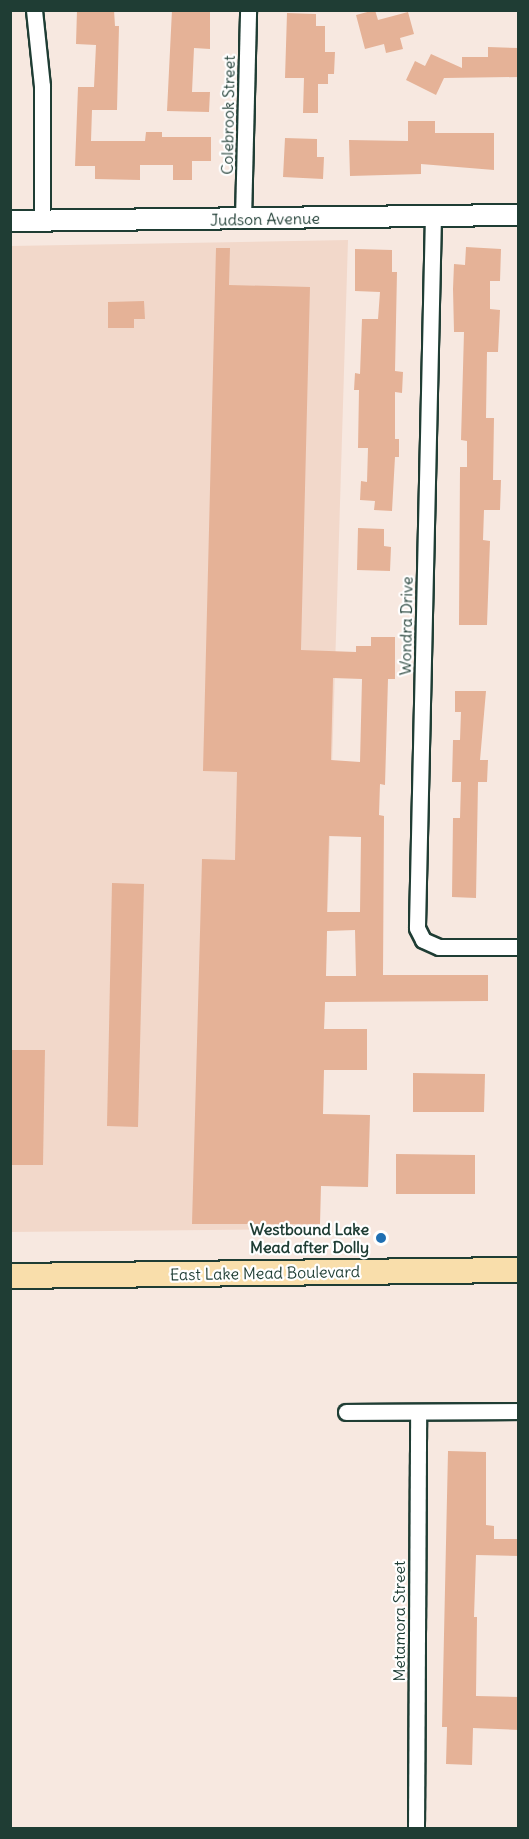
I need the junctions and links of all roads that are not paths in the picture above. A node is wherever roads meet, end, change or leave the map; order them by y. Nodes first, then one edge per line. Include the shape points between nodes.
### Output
1 (34, 10) edge
2 (248, 10) edge
3 (433, 215) junction
4 (519, 215) edge
5 (243, 219) junction
6 (10, 221) edge
7 (42, 221) junction
8 (519, 947) edge
9 (519, 1270) edge
10 (10, 1276) edge
11 (519, 1411) edge
12 (346, 1412) dead end
13 (418, 1414) junction
14 (416, 1828) edge

1 - 7 street via 42,86
2 - 5 street, Colebrook Street
3 - 4 street, Judson Avenue
3 - 5 street, Judson Avenue
3 - 8 street, Wondra Drive via 417,928 423,940 439,947
5 - 7 street, Judson Avenue
6 - 7 street, Judson Avenue
9 - 10 main road, East Lake Mead Boulevard
11 - 13 street
12 - 13 street
13 - 14 street, Metamora Street

